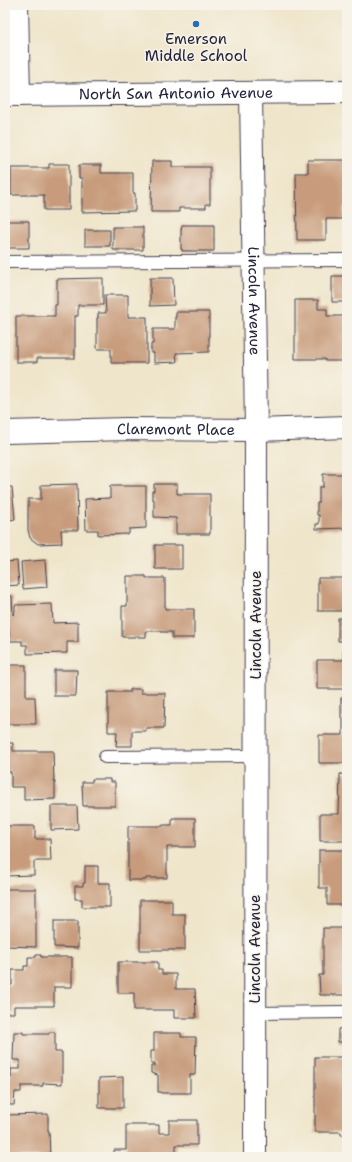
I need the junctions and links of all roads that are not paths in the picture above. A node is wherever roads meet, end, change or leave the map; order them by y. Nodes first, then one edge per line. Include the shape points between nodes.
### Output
1 (18, 5) edge
2 (347, 92) edge
3 (251, 93) junction
4 (12, 95) edge
5 (347, 260) edge
6 (253, 261) junction
7 (5, 262) edge
8 (347, 427) edge
9 (256, 430) junction
10 (5, 432) edge
11 (256, 756) junction
12 (105, 757) dead end
13 (347, 1012) edge
14 (255, 1013) junction
15 (255, 1157) edge

1 - 4 street
2 - 3 street, North San Antonio Avenue
3 - 4 street, North San Antonio Avenue
3 - 6 street, Lincoln Avenue
5 - 6 lane
6 - 7 lane
6 - 9 street, Lincoln Avenue
8 - 9 street, Claremont Place
9 - 10 street, Claremont Place via 128,429
9 - 11 street, Lincoln Avenue
11 - 12 lane
11 - 14 street, Lincoln Avenue
13 - 14 lane
14 - 15 street, Lincoln Avenue

